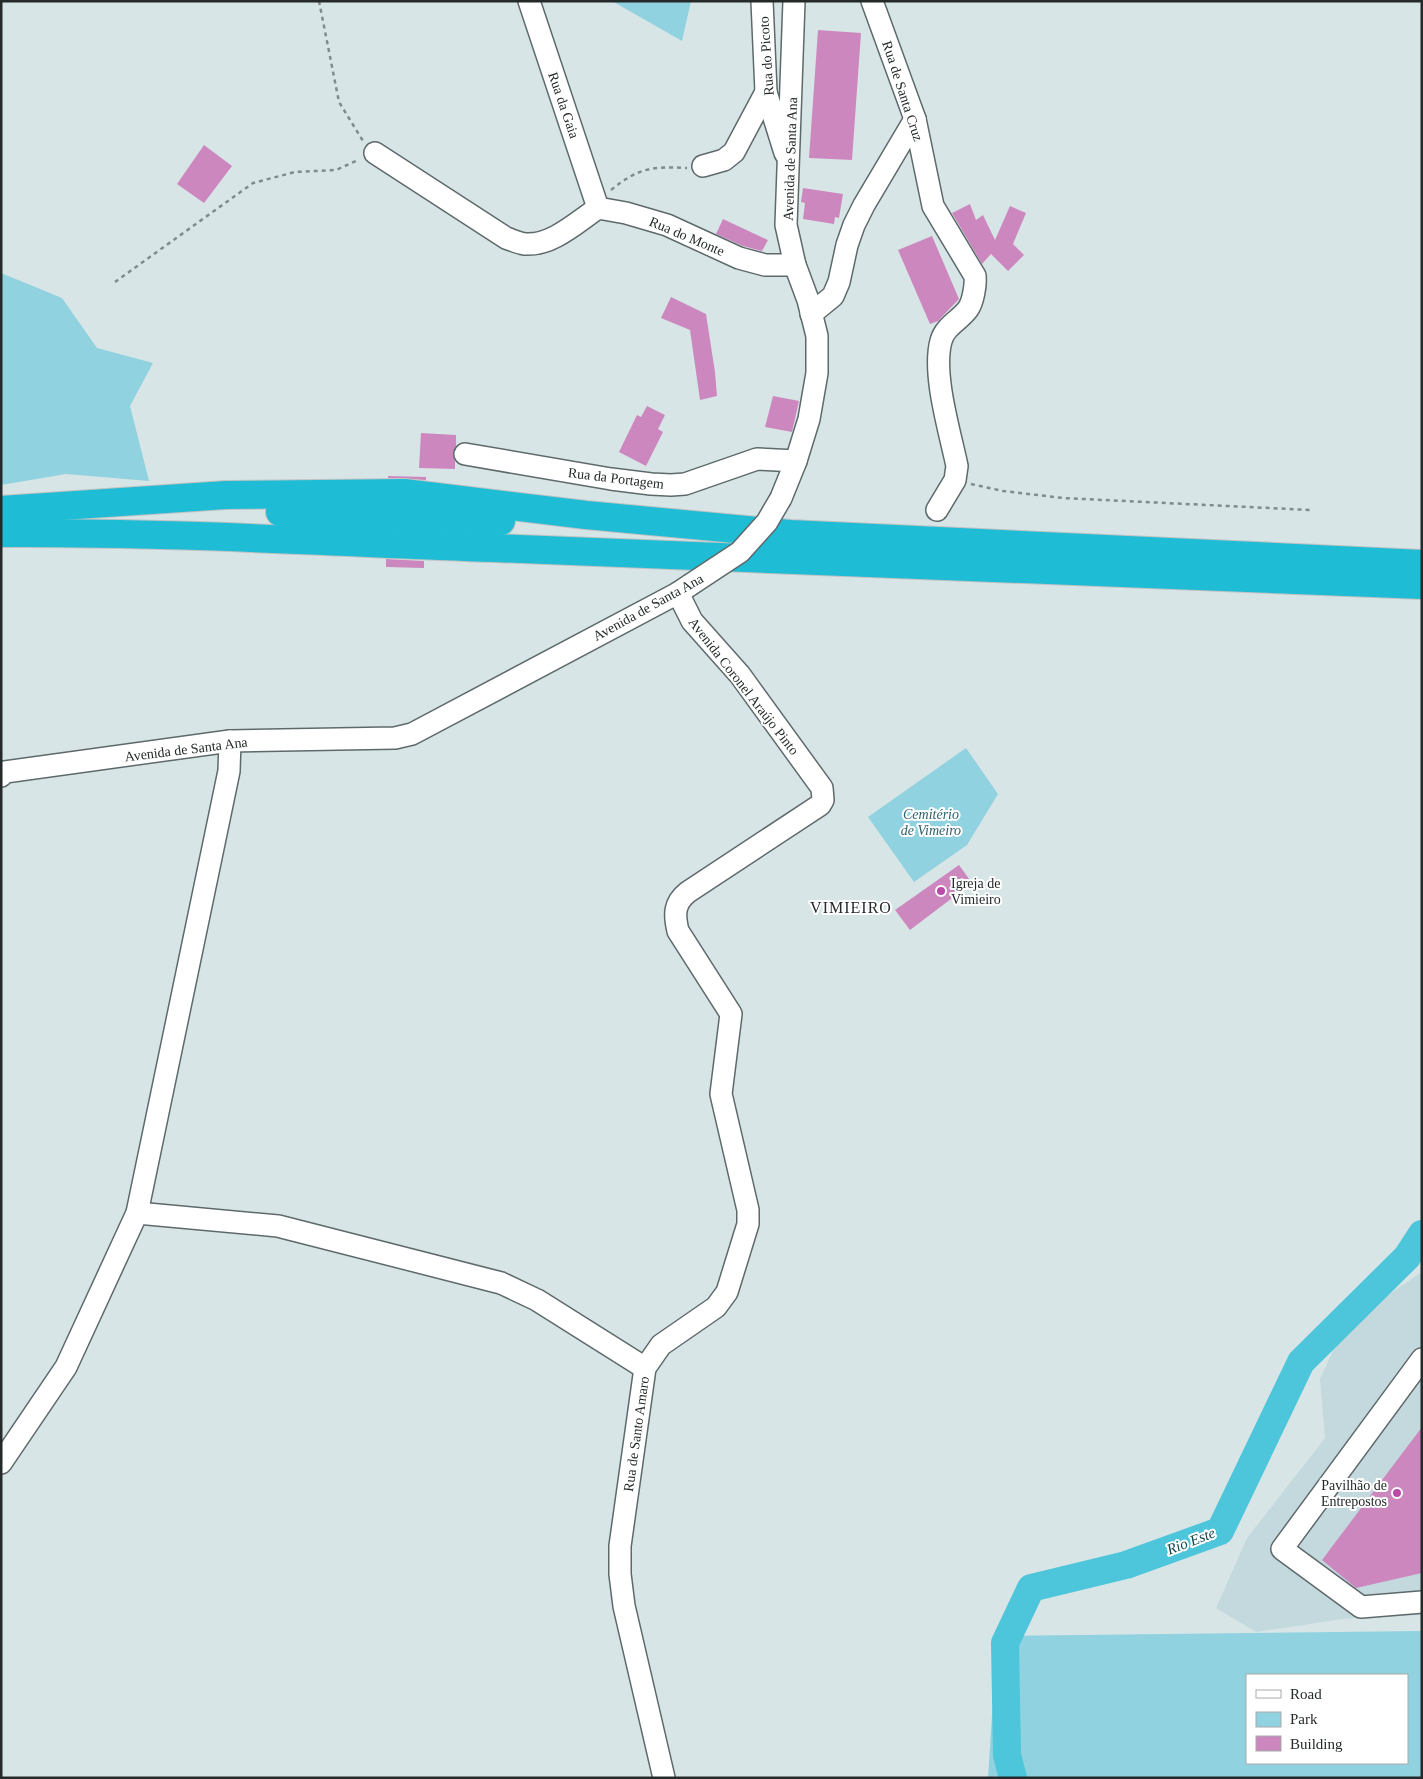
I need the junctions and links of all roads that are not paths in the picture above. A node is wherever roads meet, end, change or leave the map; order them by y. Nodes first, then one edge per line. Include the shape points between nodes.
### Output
1 (529, 1) edge
2 (762, 1) edge
3 (794, 1) edge
4 (872, 1) edge
5 (766, 92) junction
6 (915, 119) junction
7 (375, 153) road end
8 (703, 166) road end
9 (789, 169) junction
10 (598, 205) junction
11 (795, 265) junction
12 (812, 314) junction
13 (465, 454) dead end
14 (796, 461) junction
15 (1, 510) edge
16 (937, 510) dead end
17 (1, 533) edge
18 (1422, 564) edge
19 (1422, 585) edge
20 (684, 589) junction
21 (230, 741) junction
22 (1, 776) edge
23 (676, 906) joint
24 (137, 1213) junction
25 (1422, 1359) edge
26 (645, 1368) junction
27 (2, 1460) edge
28 (1422, 1602) edge
29 (664, 1778) edge

1 - 10 street, Rua da Gaia
2 - 5 street, Rua do Picoto
3 - 9 street, Avenida de Santa Ana
4 - 6 street, Rua de Santa Cruz
5 - 8 street via 734,152 724,160
5 - 9 street, Rua do Picoto
6 - 12 street via 854,225 833,296
6 - 16 street, Rua de Santa Cruz via 933,206 975,276 969,308 945,330 939,351 939,374 957,466 955,480
7 - 10 street via 506,238 524,244 549,239
9 - 11 street, Avenida de Santa Ana via 786,225
10 - 11 street, Rua do Monte via 667,225 738,258 764,265
11 - 12 street, Avenida de Santa Ana
12 - 14 street, Avenida de Santa Ana via 816,336 816,373 809,418
13 - 14 street, Rua da Portagem via 611,479 664,484 685,484 756,459
14 - 20 street, Avenida de Santa Ana, bridge via 767,522 740,552
15 - 18 highway via 226,495 404,493 586,515 790,534
17 - 19 highway via 214,536
20 - 21 street, Avenida de Santa Ana via 412,734 395,738
20 - 23 street, Avenida Coronel Araújo Pinto via 692,621 740,675 822,788 823,794 820,805 688,892
21 - 22 street, Avenida de Santa Ana via 6,772
21 - 24 street via 229,771
23 - 26 street, Rua de Santo Amaro via 678,930 731,1014 721,1094 748,1210 748,1224 727,1292 716,1307 661,1345
24 - 26 street via 278,1226 501,1284 537,1300
24 - 27 street via 66,1367
25 - 28 street via 1282,1549 1360,1607
26 - 29 street, Rua de Santo Amaro via 620,1546 620,1574 624,1606

